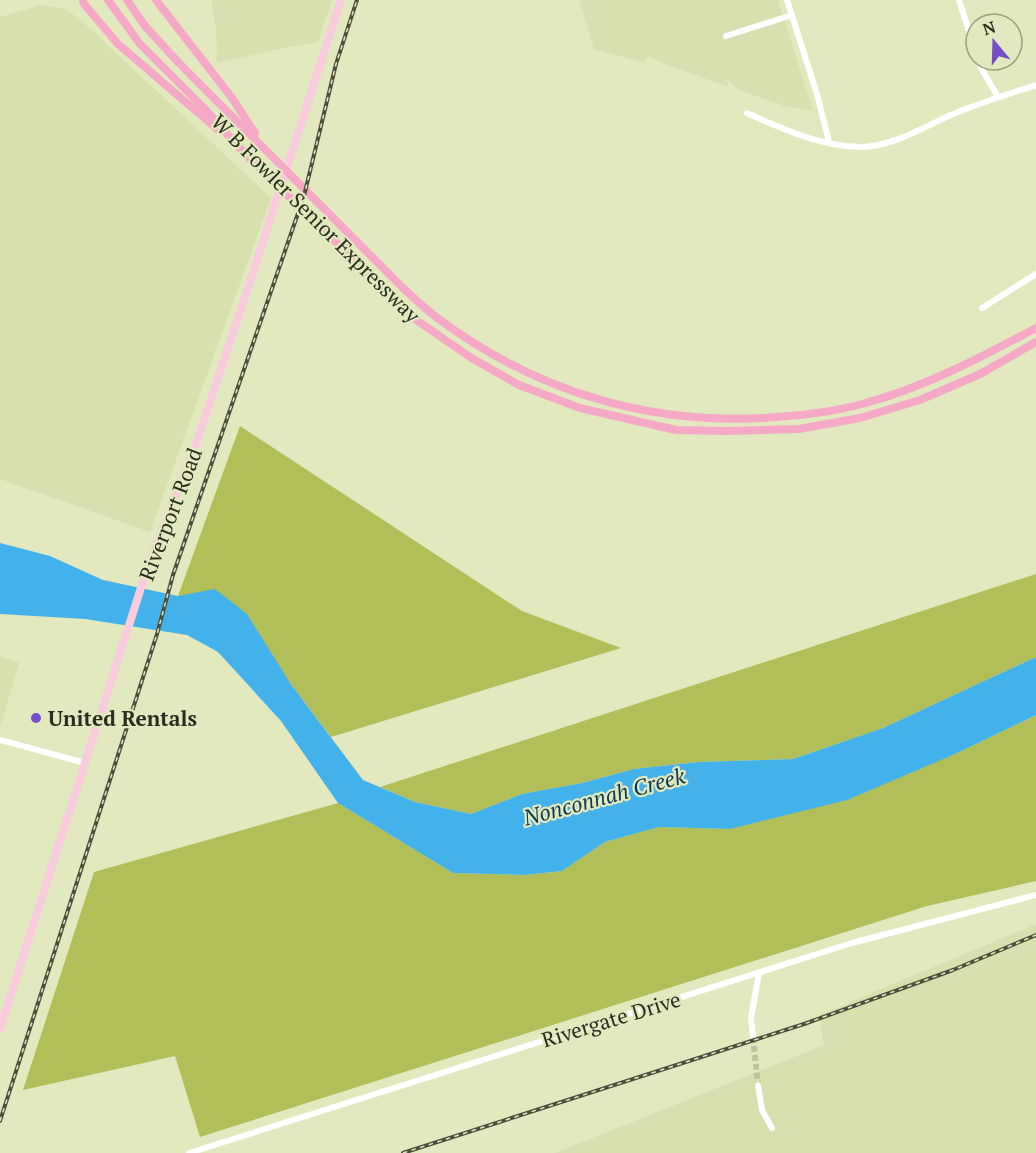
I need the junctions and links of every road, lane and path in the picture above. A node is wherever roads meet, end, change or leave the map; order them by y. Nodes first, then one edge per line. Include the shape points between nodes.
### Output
1 (108, 0) edge
2 (156, 0) edge
3 (161, 0) edge
4 (341, 0) edge
5 (787, 0) edge
6 (959, 0) edge
7 (82, 1) edge
8 (129, 3) edge
9 (166, 13) junction
10 (792, 15) junction
11 (964, 16) edge
12 (726, 36) dead end
13 (984, 72) edge
14 (1036, 85) edge
15 (998, 97) junction
16 (199, 108) junction
17 (747, 113) dead end
18 (828, 142) junction
19 (266, 149) junction
20 (1036, 274) edge
21 (982, 308) dead end
22 (1036, 328) edge
23 (1036, 342) edge
24 (0, 740) edge
25 (85, 763) junction
26 (1036, 895) edge
27 (759, 973) junction
28 (0, 1029) edge
29 (753, 1037) tunnel mouth
30 (758, 1085) tunnel mouth
31 (772, 1128) dead end
32 (189, 1153) edge

1 - 16 highway, W B Fowler Senior Expressway via 140,44
2 - 9 highway
3 - 9 highway
4 - 25 main road, Riverport Road via 196,444 147,569
5 - 10 street
6 - 11 street
7 - 16 highway via 118,44
8 - 19 highway, W B Fowler Senior Expressway via 177,62
9 - 19 highway
10 - 12 street
10 - 18 street
13 - 15 street
14 - 15 street
15 - 18 street via 884,144 862,147
16 - 23 highway, W B Fowler Senior Expressway via 415,319 519,385 580,408 675,429 799,429 860,418 920,400 980,374
17 - 18 street via 786,131
19 - 22 highway, W B Fowler Senior Expressway via 435,316 530,373 635,410 683,418 745,420 860,405 928,382
20 - 21 street
24 - 25 street
25 - 28 main road, Riverport Road
26 - 27 street, Rivergate Drive via 870,938
27 - 29 street via 752,1011
27 - 32 street, Rivergate Drive
30 - 31 street via 762,1110

